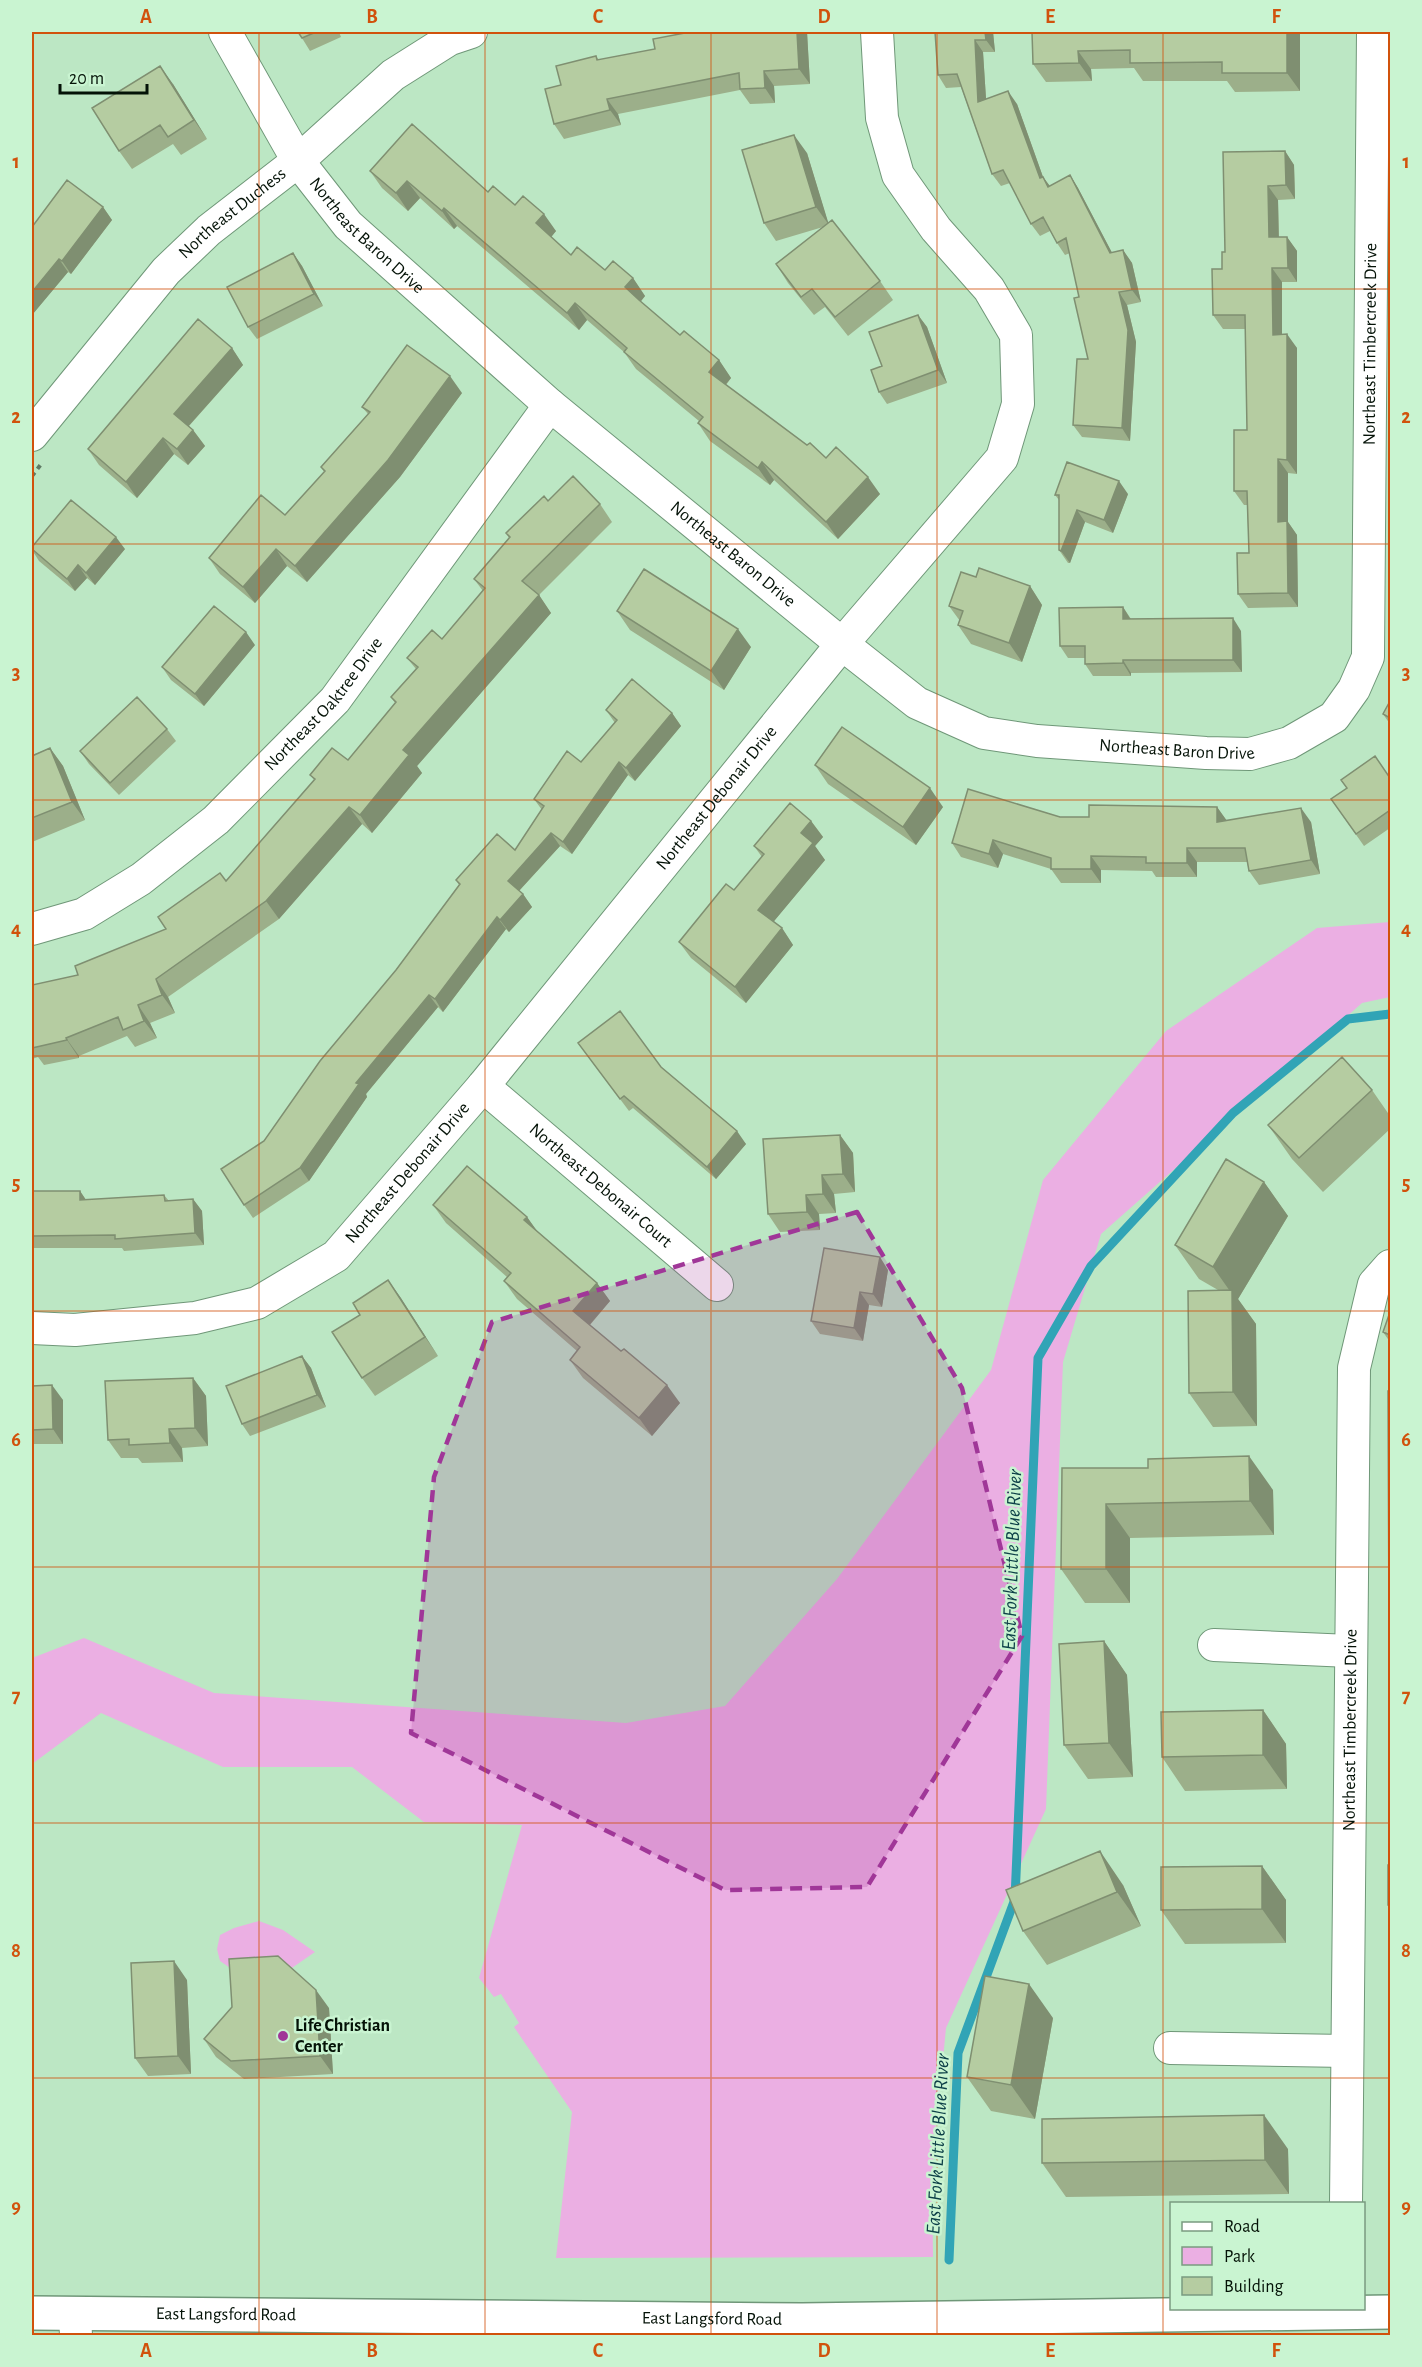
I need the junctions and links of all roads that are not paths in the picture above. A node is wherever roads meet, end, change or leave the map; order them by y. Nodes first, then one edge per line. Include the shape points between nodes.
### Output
1 (225, 32) edge
2 (471, 32) edge
3 (877, 32) edge
4 (1373, 32) edge
5 (298, 161) junction
6 (1380, 275) edge
7 (550, 405) junction
8 (32, 435) edge
9 (842, 644) junction
10 (1368, 657) joint
11 (32, 929) edge
12 (483, 1086) junction
13 (1390, 1266) edge
14 (717, 1286) dead end
15 (32, 1328) edge
16 (1214, 1646) dead end
17 (1350, 1651) junction
18 (1170, 2048) dead end
19 (1347, 2051) junction
20 (1346, 2202) edge
21 (1346, 2310) edge
22 (1390, 2312) edge
23 (32, 2313) edge
24 (76, 2324) edge

1 - 5 street, Northeast Baron Drive
2 - 5 street, Northeast Duchess via 450,39 393,75
3 - 9 street, Northeast Debonair Drive via 882,118 898,175 936,229 989,289 1016,335 1018,404 1002,458
4 - 6 street, Northeast Timbercreek Drive
5 - 7 street, Northeast Baron Drive via 348,225
5 - 8 street, Northeast Duchess via 209,230 166,271
6 - 10 street, Northeast Timbercreek Drive
7 - 9 street, Northeast Baron Drive
7 - 11 street, Northeast Oaktree Drive via 335,700 216,820 141,879 84,914
9 - 10 street, Northeast Baron Drive via 917,703 984,733 1037,741 1206,753 1250,754 1289,743 1334,717 1354,689
9 - 12 street, Northeast Debonair Drive
12 - 14 street, Northeast Debonair Court
12 - 15 street, Northeast Debonair Drive via 336,1256 257,1304 195,1318 75,1330
13 - 17 street, Northeast Timbercreek Drive via 1374,1284 1354,1368
16 - 17 street
17 - 19 street, Northeast Timbercreek Drive
18 - 19 street
19 - 20 street, Northeast Timbercreek Drive
21 - 22 street, East Langsford Road
21 - 24 street, East Langsford Road via 812,2320
23 - 24 street, East Langsford Road

